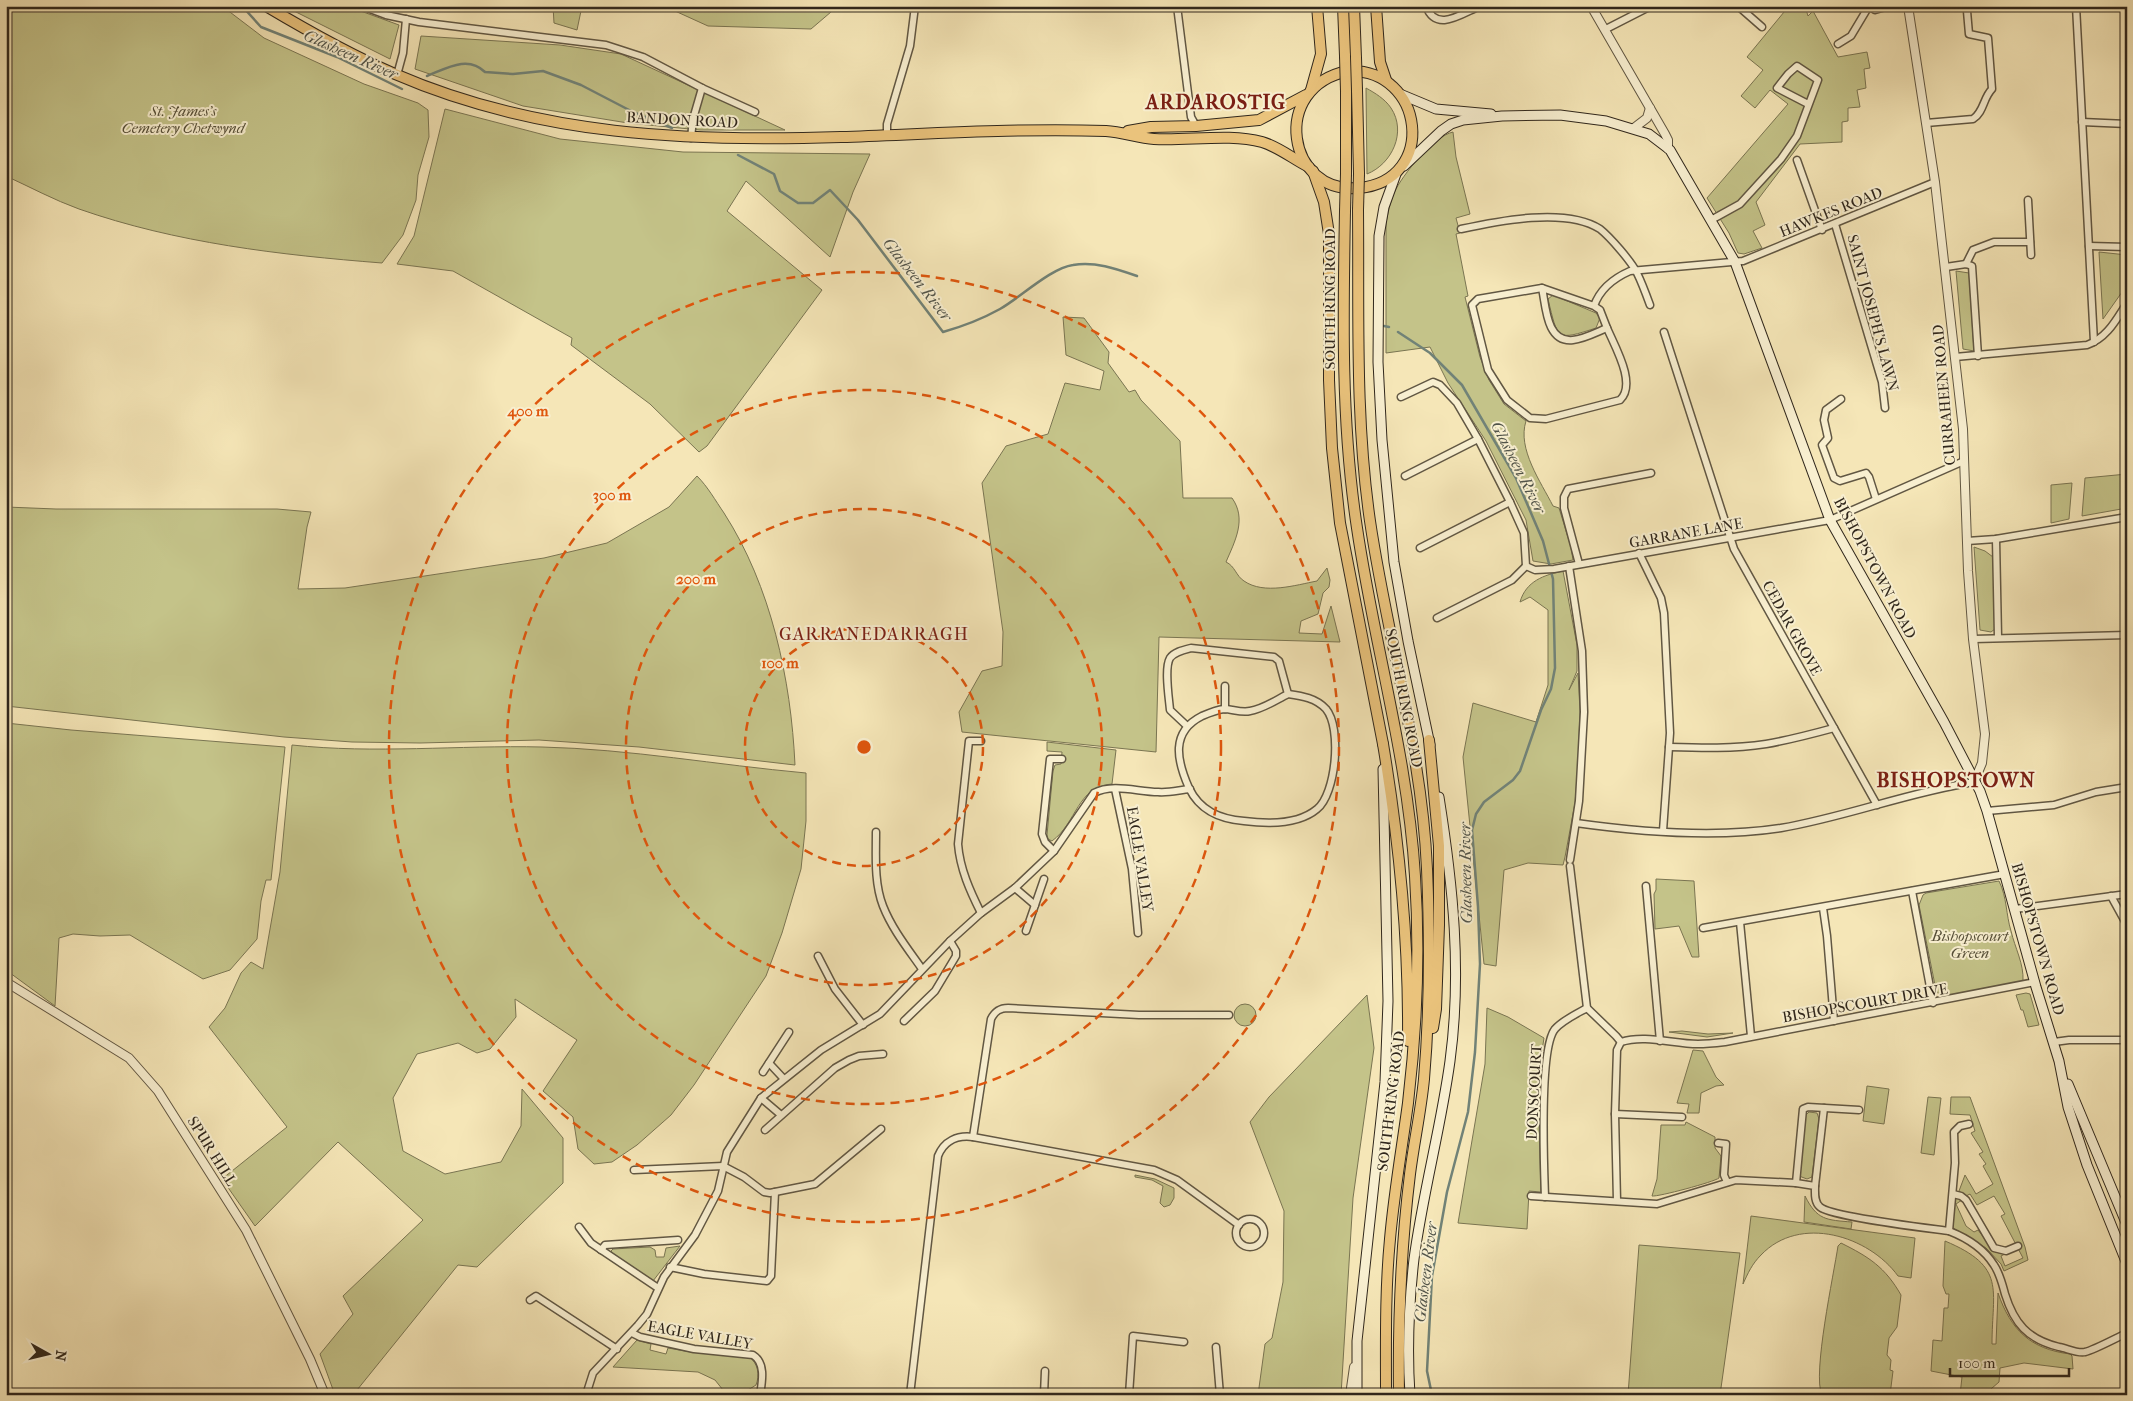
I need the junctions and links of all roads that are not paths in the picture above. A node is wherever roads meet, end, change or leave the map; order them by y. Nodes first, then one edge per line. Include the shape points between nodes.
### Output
1 (266, 6) edge
2 (362, 6) edge
3 (915, 6) edge
4 (1177, 6) edge
5 (1317, 6) edge
6 (1343, 6) edge
7 (1354, 6) edge
8 (1376, 6) edge
9 (1426, 6) edge
10 (1480, 6) edge
11 (1591, 6) edge
12 (1651, 6) edge
13 (1738, 6) edge
14 (1869, 6) edge
15 (1889, 6) edge
16 (1908, 6) edge
17 (2076, 6) edge
18 (1966, 11) dead end
19 (406, 19) junction
20 (1762, 27) dead end
21 (1606, 29) junction
22 (1838, 44) dead end
23 (397, 75) junction
24 (1386, 80) junction
25 (702, 88) junction
26 (1309, 92) junction
27 (1400, 94) junction
28 (1808, 104) junction
29 (1650, 108) junction
30 (755, 112) dead end
31 (1498, 116) junction
32 (2082, 122) junction
33 (1192, 123) junction
34 (1926, 123) junction
35 (2127, 124) edge
36 (1634, 128) junction
37 (1122, 132) junction
38 (888, 135) junction
39 (691, 138) junction
40 (1668, 149) junction
41 (1797, 160) dead end
42 (1404, 166) junction
43 (1311, 169) junction
44 (1396, 174) junction
45 (1935, 182) junction
46 (2028, 200) dead end
47 (1711, 220) junction
48 (1835, 224) junction
49 (1461, 229) dead end
50 (1822, 230) junction
51 (2030, 242) junction
52 (2089, 246) junction
53 (2127, 247) edge
54 (2031, 255) dead end
55 (1735, 262) junction
56 (1966, 264) junction
57 (1946, 267) junction
58 (1636, 271) junction
59 (1542, 288) junction
60 (2127, 303) edge
61 (1650, 305) dead end
62 (1594, 306) junction
63 (1607, 328) junction
64 (1664, 332) dead end
65 (2094, 342) junction
66 (1978, 356) junction
67 (1955, 357) junction
68 (1401, 397) dead end
69 (1841, 399) dead end
70 (1885, 408) dead end
71 (1478, 439) junction
72 (1964, 461) junction
73 (1651, 473) dead end
74 (1404, 476) dead end
75 (1876, 499) junction
76 (1510, 502) junction
77 (2127, 517) edge
78 (1830, 520) junction
79 (1730, 538) junction
80 (1996, 539) junction
81 (1967, 541) junction
82 (1420, 548) dead end
83 (1639, 553) junction
84 (1579, 564) junction
85 (1526, 566) junction
86 (1569, 566) junction
87 (1437, 618) dead end
88 (2127, 635) edge
89 (1998, 637) junction
90 (1973, 639) junction
91 (1225, 686) dead end
92 (1288, 694) junction
93 (1225, 709) junction
94 (1187, 726) junction
95 (1834, 728) junction
96 (1429, 740) junction
97 (981, 741) dead end
98 (1383, 744) junction
99 (1668, 747) junction
100 (1062, 759) dead end
101 (1974, 782) junction
102 (2127, 787) edge
103 (1115, 789) junction
104 (1190, 789) junction
105 (1877, 804) junction
106 (1987, 810) junction
107 (1576, 823) junction
108 (1664, 830) junction
109 (876, 832) dead end
110 (1054, 851) junction
111 (2005, 874) junction
112 (1044, 879) dead end
113 (1646, 886) dead end
114 (1015, 888) junction
115 (1912, 891) junction
116 (2127, 894) edge
117 (2111, 896) junction
118 (1035, 905) junction
119 (1823, 908) junction
120 (2015, 909) junction
121 (981, 914) junction
122 (1740, 922) junction
123 (2127, 925) edge
124 (1704, 928) dead end
125 (1026, 931) dead end
126 (1138, 933) dead end
127 (950, 941) junction
128 (818, 956) dead end
129 (922, 969) junction
130 (6, 982) edge
131 (2035, 982) junction
132 (1933, 1003) junction
133 (1586, 1008) junction
134 (1229, 1015) dead end
135 (904, 1021) dead end
136 (1834, 1021) junction
137 (863, 1025) junction
138 (790, 1032) dead end
139 (1751, 1036) junction
140 (2127, 1040) edge
141 (1660, 1041) junction
142 (1620, 1042) junction
143 (2054, 1042) junction
144 (883, 1054) dead end
145 (2059, 1060) junction
146 (769, 1063) junction
147 (764, 1072) dead end
148 (783, 1078) junction
149 (1424, 1080) junction
150 (761, 1098) junction
151 (1408, 1104) junction
152 (1824, 1108) junction
153 (1859, 1110) dead end
154 (1615, 1114) junction
155 (781, 1115) junction
156 (1682, 1116) dead end
157 (1970, 1124) dead end
158 (881, 1129) dead end
159 (765, 1130) dead end
160 (973, 1137) junction
161 (1718, 1143) dead end
162 (723, 1166) junction
163 (634, 1170) dead end
164 (1728, 1182) junction
165 (1796, 1183) junction
166 (1815, 1186) junction
167 (776, 1192) junction
168 (1953, 1194) junction
169 (1531, 1196) dead end
170 (1545, 1197) junction
171 (1617, 1201) junction
172 (1239, 1225) junction
173 (2127, 1225) edge
174 (579, 1227) dead end
175 (1949, 1231) junction
176 (678, 1240) dead end
177 (2018, 1246) dead end
178 (601, 1250) junction
179 (2127, 1264) edge
180 (670, 1267) junction
181 (658, 1288) junction
182 (530, 1300) dead end
183 (632, 1332) junction
184 (2127, 1333) edge
185 (1357, 1341) junction
186 (1184, 1342) dead end
187 (1216, 1348) dead end
188 (617, 1349) junction
189 (1045, 1371) dead end
190 (325, 1395) edge
191 (586, 1395) edge
192 (760, 1395) edge
193 (910, 1395) edge
194 (1044, 1395) edge
195 (1130, 1395) edge
196 (1220, 1395) edge
197 (1350, 1395) edge
198 (1357, 1395) edge
199 (1386, 1395) edge
200 (1400, 1395) edge
201 (1410, 1395) edge

1 - 23 main road, BANDON ROAD via 314,35
2 - 19 street
3 - 38 street via 910,46 887,124
4 - 33 street
5 - 26 main road via 1321,54
6 - 151 main road, SOUTH RING ROAD, bridge via 1346,91 1345,386 1357,527 1410,816 1418,981
7 - 149 main road, SOUTH RING ROAD, bridge via 1359,174 1359,384 1364,472 1380,583 1416,768 1427,866 1428,1008
8 - 24 main road via 1379,56
9 - 10 street via 1429,15 1443,21
11 - 21 street
12 - 21 street
13 - 20 street
14 - 15 street via 1874,10
14 - 22 street via 1851,36
16 - 34 street, CURRAHEEN ROAD
17 - 32 street
18 - 34 street via 1969,34 1988,38 1992,89 1985,96 1976,117
19 - 23 street via 403,54
19 - 25 street via 606,45 642,57
21 - 29 street
23 - 39 main road, BANDON ROAD via 481,104 541,120 617,132
24 - 26 main road via 1366,72 1348,71 1328,77
24 - 27 main road
25 - 30 street
25 - 39 street
26 - 33 main road, BANDON ROAD via 1259,120
26 - 43 main road via 1300,106 1296,130 1299,150
27 - 31 main road, BISHOPSTOWN ROAD via 1436,109
27 - 42 main road via 1409,109 1412,126 1411,144
28 - 28 street via 1818,80 1797,66 1777,88
28 - 47 street via 1797,136 1782,159 1740,204
29 - 36 street via 1647,118
29 - 40 street via 1668,140
31 - 36 main road, BISHOPSTOWN ROAD via 1576,116
31 - 42 main road, BISHOPSTOWN ROAD via 1452,124
32 - 35 street
32 - 52 street
33 - 37 main road, BANDON ROAD
34 - 45 street, CURRAHEEN ROAD
36 - 40 main road, BISHOPSTOWN ROAD via 1657,138
37 - 38 main road, BANDON ROAD via 1001,131
37 - 43 main road, BANDON ROAD via 1150,138 1260,141
38 - 39 main road, BANDON ROAD
40 - 47 main road, BISHOPSTOWN ROAD
41 - 50 street
42 - 44 main road
43 - 44 main road via 1329,183 1348,188 1368,187
43 - 98 main road via 1324,202 1329,234 1330,419 1340,523
44 - 96 main road via 1384,207 1379,236 1378,362 1382,440 1396,571
45 - 48 street, HAWKES ROAD
45 - 57 street, CURRAHEEN ROAD
46 - 51 street
47 - 55 main road, BISHOPSTOWN ROAD
48 - 50 street, HAWKES ROAD
48 - 70 street, SAINT JOSEPH'S LAWN via 1882,382
49 - 58 street via 1530,217 1580,222 1605,234
50 - 55 street, HAWKES ROAD
51 - 54 street
51 - 56 street via 1994,242 1973,250
52 - 53 street
52 - 65 street
55 - 58 street, HAWKES ROAD
55 - 78 main road, BISHOPSTOWN ROAD
56 - 57 street
56 - 66 street via 1972,266
57 - 67 street, CURRAHEEN ROAD
58 - 61 street
58 - 62 street, HAWKES ROAD via 1610,283
59 - 62 street
59 - 63 street via 1552,330 1560,338 1574,340
59 - 63 street via 1478,299 1472,304 1488,370 1507,400 1530,418 1564,415 1620,400 1625,395 1626,375
60 - 65 street via 2109,331
62 - 63 street via 1600,310
64 - 79 street, CEDAR GROVE
65 - 66 street via 2086,346
66 - 67 street
67 - 72 street, CURRAHEEN ROAD
68 - 71 street via 1433,382 1437,384 1457,403
69 - 75 street via 1826,410 1824,420 1828,438 1822,445 1836,480 1866,474
71 - 74 street
71 - 76 street
72 - 75 street, GARRANE LANE
72 - 81 street, CURRAHEEN ROAD
73 - 84 street via 1568,489 1564,508
75 - 78 street, GARRANE LANE
76 - 82 street
76 - 85 street via 1524,533
77 - 80 street
78 - 79 street, GARRANE LANE
78 - 101 main road, BISHOPSTOWN ROAD via 1944,722
79 - 83 street, GARRANE LANE
79 - 95 street, CEDAR GROVE
80 - 81 street
80 - 89 street
81 - 90 street, CURRAHEEN ROAD
83 - 84 street, GARRANE LANE
83 - 99 street via 1661,598 1664,613 1670,717
84 - 86 street, GARRANE LANE
85 - 86 street, GARRANE LANE via 1535,570
85 - 87 street via 1512,580
86 - 107 street via 1582,651 1584,712
88 - 89 street
89 - 90 street
90 - 101 street, CURRAHEEN ROAD via 1985,734 1982,763
91 - 93 street
92 - 93 street via 1247,712
92 - 94 street via 1274,657 1191,648 1182,650 1170,658 1168,684 1170,710
92 - 104 street via 1316,702 1326,709 1331,720 1334,767 1329,790 1321,806 1303,818 1288,821 1237,820 1221,817 1206,809
93 - 94 street via 1205,715
94 - 104 street via 1179,752 1180,766
95 - 99 street via 1749,746
95 - 105 street, CEDAR GROVE
96 - 149 main road via 1439,846 1439,925 1436,1009
96 - 201 main road via 1454,903 1456,1002 1446,1095 1414,1259
97 - 121 street via 969,741 958,844 968,886
98 - 151 main road via 1400,881 1408,1006
98 - 185 main road via 1388,1001 1385,1082
99 - 108 street
100 - 110 street via 1050,758 1042,834
101 - 105 street
101 - 106 main road, BISHOPSTOWN ROAD
102 - 106 street via 2095,792 2053,806
103 - 104 street, EAGLE VALLEY via 1159,792
103 - 110 street, EAGLE VALLEY via 1094,793
103 - 126 street, EAGLE VALLEY via 1132,869
105 - 108 street via 1779,828 1713,834
106 - 111 main road, BISHOPSTOWN ROAD
107 - 108 street
107 - 133 street via 1570,863
109 - 129 street via 876,866 883,905
110 - 114 street, EAGLE VALLEY
111 - 115 street
111 - 120 main road, BISHOPSTOWN ROAD
112 - 118 street
113 - 141 street
114 - 118 street
114 - 121 street, EAGLE VALLEY
115 - 119 street
115 - 132 street
116 - 117 street
117 - 120 street
117 - 123 street
118 - 125 street
119 - 122 street
119 - 136 street
120 - 131 main road, BISHOPSTOWN ROAD
121 - 127 street, EAGLE VALLEY
122 - 124 street
122 - 139 street
127 - 129 street, EAGLE VALLEY
127 - 135 street via 956,956 935,991
128 - 137 street via 835,989
129 - 137 street, EAGLE VALLEY via 895,1000
130 - 190 street, SPUR HILL via 129,1058 158,1090 246,1230
131 - 132 street, BISHOPSCOURT DRIVE
131 - 143 main road, BISHOPSTOWN ROAD
132 - 136 street, BISHOPSCOURT DRIVE
133 - 142 street
133 - 170 street, DONSCOURT via 1555,1030 1548,1045 1543,1143
134 - 160 street via 1160,1016 1000,1009 991,1018
136 - 139 street, BISHOPSCOURT DRIVE
137 - 148 street, EAGLE VALLEY
138 - 146 street
139 - 141 street, BISHOPSCOURT DRIVE via 1698,1044
140 - 143 street
141 - 142 street
142 - 154 street
143 - 145 main road, BISHOPSTOWN ROAD
144 - 155 street via 860,1056 835,1068
145 - 173 main road, BISHOPSTOWN ROAD
145 - 179 main road, BISHOPSTOWN ROAD via 2079,1143
146 - 147 street
146 - 148 street
148 - 150 street, EAGLE VALLEY
149 - 200 main road, SOUTH RING ROAD via 1410,1173 1401,1270
150 - 155 street
150 - 162 street, EAGLE VALLEY via 729,1148
151 - 199 main road, SOUTH RING ROAD via 1390,1237
152 - 153 street
152 - 165 street via 1803,1109
152 - 166 street
154 - 156 street
154 - 171 street
155 - 159 street
157 - 168 street via 1960,1126 1954,1132
158 - 167 street via 815,1184
160 - 172 street via 1166,1174
160 - 193 street via 957,1137 947,1142 938,1156
161 - 164 street via 1726,1144 1724,1175
162 - 163 street
162 - 167 street via 764,1192
162 - 180 street, EAGLE VALLEY via 713,1201 695,1235
164 - 165 street
164 - 171 street via 1663,1203
165 - 166 street
166 - 175 street via 1815,1200 1826,1211
167 - 180 street via 771,1276 767,1281
168 - 175 street
168 - 177 street via 1966,1200 1994,1248 2006,1251
169 - 170 street
170 - 171 street
172 - 172 street via 1250,1219 1259,1222 1263,1238 1252,1246 1244,1245 1237,1234
174 - 178 street
175 - 184 street via 1975,1245 1993,1263 2015,1319 2031,1336 2084,1353
176 - 178 street via 605,1245
178 - 181 street
180 - 181 street, EAGLE VALLEY
181 - 183 street, EAGLE VALLEY via 647,1314
182 - 188 street via 536,1296
183 - 188 street, EAGLE VALLEY
183 - 192 street, EAGLE VALLEY via 640,1337 694,1349 753,1354 760,1364
185 - 197 street
185 - 198 main road
186 - 195 street via 1133,1336
187 - 196 street
188 - 191 street, EAGLE VALLEY via 592,1373
189 - 194 street

